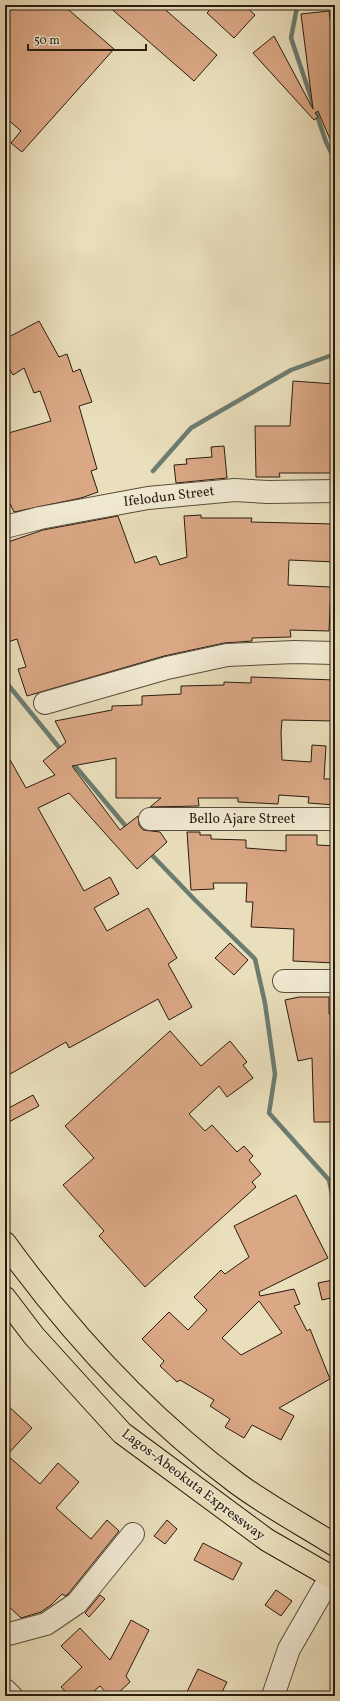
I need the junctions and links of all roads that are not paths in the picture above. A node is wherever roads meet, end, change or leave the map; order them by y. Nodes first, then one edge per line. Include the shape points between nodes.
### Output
1 (335, 491) edge
2 (5, 526) edge
3 (335, 653) edge
4 (45, 703) dead end
5 (150, 819) dead end
6 (335, 819) edge
7 (284, 980) dead end
8 (335, 981) edge
9 (5, 1243) edge
10 (5, 1298) edge
11 (133, 1534) dead end
12 (335, 1545) edge
13 (333, 1578) edge
14 (5, 1635) edge
15 (5, 1690) edge
16 (11, 1696) edge
17 (273, 1696) edge

1 - 2 street, Ifelodun Street via 235,490 148,498
3 - 4 street via 227,655 167,668
5 - 6 street, Bello Ajare Street
7 - 8 street
9 - 12 highway, Lagos-Abeokuta Expressway via 35,1285 101,1363 164,1423 238,1484
10 - 13 highway, Lagos-Abeokuta Expressway via 34,1336 122,1434 267,1540
11 - 14 street via 77,1603 46,1624
13 - 17 street via 289,1649
15 - 16 street

